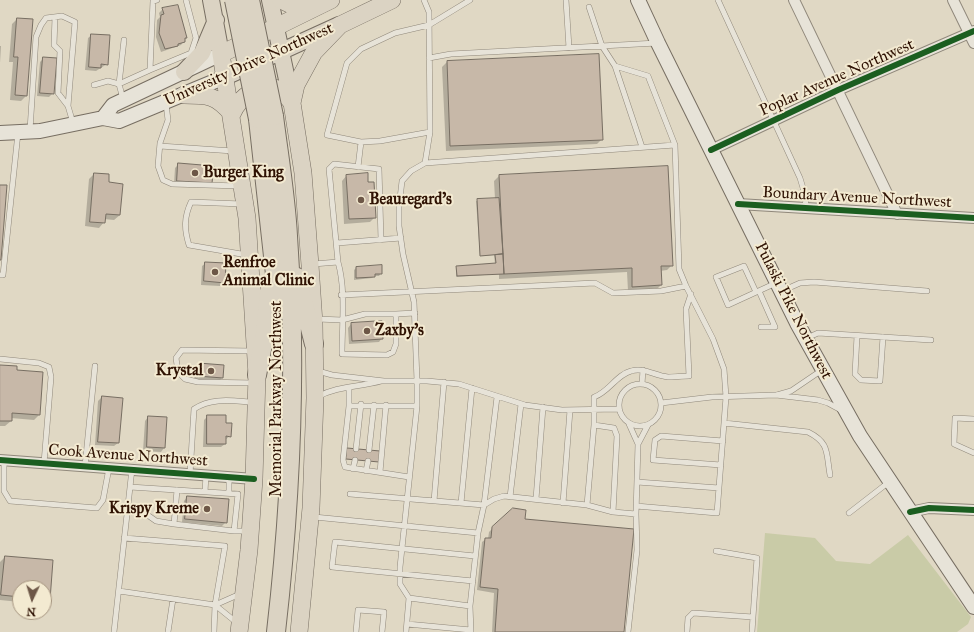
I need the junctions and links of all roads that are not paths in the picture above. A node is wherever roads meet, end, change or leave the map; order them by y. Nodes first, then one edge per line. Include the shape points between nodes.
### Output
1 (157, 0) edge
2 (186, 0) edge
3 (213, 0) edge
4 (234, 0) edge
5 (250, 0) edge
6 (261, 0) edge
7 (270, 0) edge
8 (281, 0) edge
9 (392, 0) edge
10 (424, 0) edge
11 (470, 0) edge
12 (566, 0) edge
13 (638, 0) edge
14 (718, 0) edge
15 (794, 0) edge
16 (953, 0) edge
17 (327, 2) edge
18 (589, 7) dead end
19 (55, 17) junction
20 (216, 20) junction
21 (340, 24) junction
22 (429, 25) junction
23 (276, 28) junction
24 (972, 32) edge
25 (124, 40) dead end
26 (658, 43) junction
27 (974, 43) edge
28 (602, 46) junction
29 (568, 48) junction
30 (281, 53) junction
31 (222, 54) junction
32 (429, 58) junction
33 (171, 61) junction
34 (615, 66) junction
35 (150, 70) junction
36 (180, 74) junction
37 (225, 77) junction
38 (119, 84) junction
39 (94, 85) dead end
40 (838, 90) junction
41 (184, 95) junction
42 (123, 100) junction
43 (165, 103) junction
44 (292, 103) junction
45 (68, 106) junction
46 (232, 114) junction
47 (266, 117) junction
48 (103, 118) junction
49 (773, 120) junction
50 (74, 125) junction
51 (24, 132) junction
52 (430, 132) junction
53 (0, 133) edge
54 (361, 142) junction
55 (675, 145) junction
56 (160, 146) junction
57 (642, 147) junction
58 (711, 150) junction
59 (237, 151) junction
60 (425, 163) junction
61 (358, 167) junction
62 (242, 186) junction
63 (245, 204) junction
64 (738, 204) junction
65 (805, 208) junction
66 (897, 214) junction
67 (974, 218) edge
68 (280, 234) junction
69 (401, 238) junction
70 (381, 240) junction
71 (337, 243) junction
72 (250, 255) junction
73 (338, 262) junction
74 (310, 265) junction
75 (0, 275) edge
76 (750, 279) junction
77 (744, 282) dead end
78 (686, 286) junction
79 (779, 287) junction
80 (927, 291) dead end
81 (412, 292) junction
82 (758, 292) junction
83 (691, 294) junction
84 (341, 296) junction
85 (415, 313) junction
86 (396, 314) junction
87 (314, 319) junction
88 (342, 320) junction
89 (761, 327) dead end
90 (857, 336) junction
91 (883, 337) junction
92 (806, 339) junction
93 (931, 340) dead end
94 (314, 344) junction
95 (255, 351) junction
96 (0, 359) edge
97 (95, 366) dead end
98 (315, 370) junction
99 (643, 370) junction
100 (823, 370) junction
101 (257, 379) junction
102 (384, 381) junction
103 (418, 381) junction
104 (444, 382) junction
105 (642, 384) junction
106 (349, 388) junction
107 (472, 388) junction
108 (776, 395) junction
109 (497, 397) junction
110 (726, 397) junction
111 (315, 398) junction
112 (256, 402) junction
113 (661, 403) junction
114 (361, 404) junction
115 (521, 404) junction
116 (374, 405) junction
117 (386, 405) junction
118 (349, 406) junction
119 (416, 406) junction
120 (543, 407) junction
121 (618, 409) junction
122 (570, 410) junction
123 (595, 410) junction
124 (847, 414) junction
125 (974, 419) edge
126 (724, 423) junction
127 (629, 424) junction
128 (594, 425) junction
129 (648, 425) junction
130 (723, 441) junction
131 (638, 444) junction
132 (356, 449) dead end
133 (369, 450) dead end
134 (974, 454) edge
135 (2, 460) edge
136 (355, 460) dead end
137 (368, 461) dead end
138 (44, 463) junction
139 (720, 465) junction
140 (85, 466) junction
141 (110, 468) junction
142 (353, 469) junction
143 (132, 470) junction
144 (366, 471) junction
145 (380, 472) junction
146 (190, 474) junction
147 (206, 475) junction
148 (830, 475) dead end
149 (229, 477) junction
150 (409, 477) junction
151 (254, 479) junction
152 (637, 482) junction
153 (890, 482) junction
154 (130, 487) junction
155 (719, 488) junction
156 (177, 490) junction
157 (205, 492) junction
158 (229, 493) junction
159 (350, 494) dead end
160 (510, 497) junction
161 (407, 499) junction
162 (536, 499) junction
163 (434, 501) junction
164 (461, 503) junction
165 (563, 503) junction
166 (484, 505) junction
167 (587, 505) junction
168 (636, 506) junction
169 (244, 507) junction
170 (127, 508) junction
171 (974, 510) edge
172 (613, 512) junction
173 (910, 512) junction
174 (850, 513) dead end
175 (636, 514) junction
176 (311, 517) junction
177 (174, 523) junction
178 (404, 526) junction
179 (238, 531) junction
180 (478, 533) junction
181 (124, 538) junction
182 (402, 548) junction
183 (716, 551) dead end
184 (475, 556) junction
185 (400, 574) junction
186 (472, 581) junction
187 (119, 591) junction
188 (244, 592) junction
189 (409, 598) junction
190 (173, 599) junction
191 (215, 606) junction
192 (470, 606) junction
193 (974, 608) edge
194 (753, 617) junction
195 (407, 624) junction
196 (240, 629) edge
197 (301, 630) edge
198 (471, 631) edge
199 (114, 632) edge
200 (168, 632) edge
201 (214, 632) edge
202 (263, 632) edge
203 (276, 632) edge
204 (356, 632) edge
205 (382, 632) edge
206 (406, 632) edge
207 (628, 632) edge
208 (687, 632) edge
209 (752, 632) edge

1 - 35 lane via 154,1
2 - 33 lane via 196,38 190,53
3 - 6 main road via 219,6 230,10 248,8
3 - 20 main road
4 - 47 highway, Memorial Parkway Northwest, bridge
5 - 47 highway, Memorial Parkway Northwest, bridge
7 - 23 main road
8 - 17 highway via 285,4 302,7
9 - 21 highway, University Drive Northwest
10 - 22 lane via 429,12
11 - 22 lane
12 - 29 lane
13 - 26 main road, Pulaski Pike Northwest
14 - 49 lane
15 - 40 street
16 - 24 street
17 - 23 highway, University Drive Northwest
18 - 28 lane
19 - 45 lane via 54,45 60,51 58,93
19 - 45 lane via 62,16 76,22
19 - 51 lane via 46,18 40,25 36,37
20 - 31 main road
20 - 36 main road via 202,53
21 - 30 main road, University Drive Northwest
21 - 44 highway via 314,52 296,86
22 - 32 lane
22 - 54 lane via 395,34 361,49 347,64 327,135
23 - 30 main road
23 - 31 highway, University Drive Northwest
24 - 27 street
24 - 40 street, Poplar Avenue Northwest
25 - 38 lane
26 - 28 lane
26 - 58 main road, Pulaski Pike Northwest
28 - 29 lane
28 - 34 lane
29 - 32 lane via 452,54
30 - 37 main road, University Drive Northwest
30 - 44 main road
31 - 36 main road, University Drive Northwest
31 - 37 highway
32 - 52 lane
33 - 35 lane
33 - 36 lane
34 - 55 lane via 648,76
34 - 57 lane
35 - 38 lane
36 - 42 main road, University Drive Northwest
37 - 41 main road, University Drive Northwest
37 - 46 highway
38 - 39 lane via 108,81
38 - 42 lane
40 - 49 street, Poplar Avenue Northwest
40 - 66 street
41 - 43 main road, University Drive Northwest
41 - 46 highway via 216,99
42 - 48 main road, University Drive Northwest via 113,104
43 - 48 main road, University Drive Northwest via 119,121
43 - 56 lane via 168,120
44 - 46 highway via 276,88 257,90 248,92 238,102
44 - 74 highway via 303,173
45 - 50 lane
46 - 59 highway
47 - 68 highway, Memorial Parkway Northwest
48 - 50 main road, University Drive Northwest
49 - 58 street, Poplar Avenue Northwest
49 - 65 lane via 805,190
50 - 51 main road, University Drive Northwest
51 - 53 main road, University Drive Northwest
51 - 75 lane via 3,275
52 - 54 lane
52 - 60 lane
54 - 61 lane
55 - 57 lane
55 - 78 lane via 679,269
56 - 59 lane
56 - 62 lane via 159,172 168,183
57 - 60 lane
58 - 64 main road, Pulaski Pike Northwest
59 - 62 highway
60 - 69 lane via 411,171 402,181 399,207
61 - 70 lane via 379,170
61 - 71 lane via 334,164 330,169
62 - 63 highway
63 - 72 highway
63 - 72 lane via 191,202 184,230 188,245
64 - 65 street, Boundary Avenue Northwest
64 - 79 main road, Pulaski Pike Northwest
65 - 66 street, Boundary Avenue Northwest
66 - 67 street, Boundary Avenue Northwest
68 - 94 highway via 295,260
68 - 101 highway via 270,282
68 - 202 highway, Memorial Parkway Northwest via 277,506
68 - 203 highway, Memorial Parkway Northwest via 292,428
69 - 70 lane
69 - 81 lane
70 - 71 lane
71 - 73 lane
72 - 95 highway
73 - 74 lane
73 - 84 lane
74 - 87 highway
76 - 77 lane
76 - 82 lane
76 - 82 lane via 744,266 716,277 725,291 728,305
78 - 81 lane via 661,291 614,293 595,283
78 - 83 lane
79 - 80 lane via 814,282
79 - 82 lane
79 - 92 main road, Pulaski Pike Northwest
81 - 84 lane
81 - 85 lane
82 - 89 lane via 775,327
83 - 99 lane via 686,309 689,376 666,377
83 - 110 lane via 721,359
84 - 88 lane
85 - 86 lane
85 - 103 lane
86 - 88 lane via 365,314
86 - 88 lane via 396,344 393,352 387,355 342,354
87 - 88 lane
87 - 94 highway
90 - 91 lane
90 - 91 lane via 855,374 861,380 880,381
90 - 92 lane via 818,333
91 - 93 lane
92 - 100 main road, Pulaski Pike Northwest
94 - 98 highway
95 - 101 highway
95 - 101 lane via 182,350 176,358 178,372 185,379 223,383
96 - 138 lane via 39,363 49,367 51,377
97 - 140 lane
98 - 102 lane via 323,374
98 - 111 highway
99 - 105 lane
99 - 123 lane via 631,371 618,378 602,394 594,397
100 - 108 lane via 791,391
100 - 124 main road, Pulaski Pike Northwest
101 - 112 highway
102 - 103 lane
102 - 106 lane
103 - 104 lane
103 - 119 lane
104 - 107 lane
104 - 163 lane
105 - 113 lane via 656,391
105 - 121 lane via 624,390 620,396
106 - 111 lane via 329,390
106 - 118 lane
107 - 109 lane
107 - 164 lane
108 - 110 lane
108 - 124 lane via 818,400
109 - 115 lane
109 - 166 lane
110 - 113 lane
110 - 126 lane
111 - 176 highway
112 - 146 lane via 215,401 194,409
112 - 151 highway
113 - 129 lane via 658,416
114 - 116 lane
114 - 118 lane
114 - 132 lane
115 - 120 lane
115 - 160 lane
116 - 117 lane
116 - 133 lane
117 - 119 lane
117 - 145 lane
118 - 142 lane via 343,460 345,467
119 - 150 lane
120 - 122 lane
120 - 162 lane
121 - 123 lane
121 - 127 lane
122 - 123 lane
122 - 165 lane
123 - 128 lane
124 - 153 main road, Pulaski Pike Northwest
125 - 134 lane via 955,418 954,444
126 - 130 lane
126 - 148 lane via 808,432 825,443
127 - 129 lane via 642,427
127 - 131 lane
128 - 167 lane
128 - 172 lane via 614,428 618,436
129 - 131 lane
130 - 139 lane
130 - 139 lane via 661,436 655,440 653,460
131 - 152 lane
135 - 138 street, Cook Avenue Northwest
135 - 141 lane via 4,491 10,501 97,508 103,500
136 - 142 lane
137 - 144 lane
138 - 140 street, Cook Avenue Northwest
139 - 155 lane
140 - 141 street, Cook Avenue Northwest
141 - 143 street, Cook Avenue Northwest
142 - 144 lane
143 - 146 street, Cook Avenue Northwest
143 - 154 lane
144 - 145 lane
145 - 150 lane
146 - 147 street, Cook Avenue Northwest
147 - 149 street, Cook Avenue Northwest
147 - 157 lane
149 - 151 street, Cook Avenue Northwest
149 - 158 lane
150 - 161 lane
151 - 169 highway
152 - 155 lane
152 - 168 lane
153 - 173 main road, Pulaski Pike Northwest
153 - 174 lane
154 - 156 lane
154 - 170 lane
155 - 168 lane via 717,513
156 - 157 lane
156 - 177 lane
157 - 158 lane
158 - 169 lane via 238,494
159 - 161 lane
160 - 162 lane
160 - 166 lane via 494,499
161 - 163 lane
161 - 178 lane
162 - 165 lane
163 - 164 lane
164 - 166 lane
165 - 167 lane
166 - 180 lane
167 - 172 lane
168 - 175 lane
169 - 179 highway
170 - 177 lane via 139,509 156,521
170 - 181 lane
171 - 173 street via 929,508
172 - 175 lane
173 - 193 main road, Pulaski Pike Northwest
175 - 207 lane via 637,550
176 - 178 lane
176 - 197 highway
177 - 179 lane
178 - 180 lane
178 - 182 lane
179 - 188 highway
180 - 184 lane
181 - 187 lane
181 - 191 lane via 225,546
182 - 184 lane
182 - 185 lane
182 - 185 lane via 335,542 332,567
183 - 194 lane via 757,558
184 - 186 lane
185 - 186 lane
185 - 189 lane via 400,584
186 - 192 lane
187 - 190 lane
187 - 199 lane
188 - 191 lane
188 - 196 highway
189 - 192 lane
189 - 195 lane
190 - 191 lane
190 - 200 lane
191 - 196 lane
191 - 201 lane
192 - 198 lane
194 - 208 lane via 692,613 688,618
194 - 209 lane
195 - 198 lane
195 - 206 lane
204 - 205 lane via 358,610 384,612

